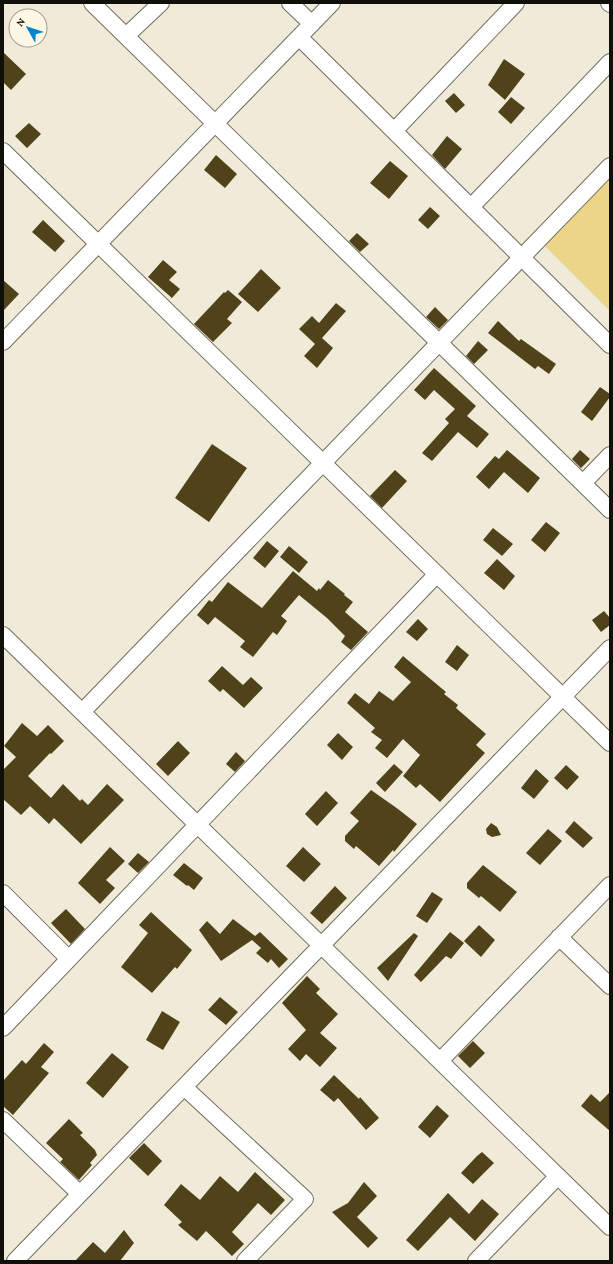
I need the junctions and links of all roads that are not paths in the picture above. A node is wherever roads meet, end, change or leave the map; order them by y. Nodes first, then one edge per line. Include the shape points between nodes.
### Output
1 (92, 3) edge
2 (161, 3) edge
3 (290, 3) edge
4 (332, 3) edge
5 (516, 3) edge
6 (312, 24) junction
7 (126, 36) junction
8 (299, 37) junction
9 (610, 62) edge
10 (215, 123) junction
11 (394, 130) junction
12 (3, 151) edge
13 (610, 166) edge
14 (471, 207) junction
15 (98, 244) junction
16 (522, 258) junction
17 (3, 342) edge
18 (439, 343) junction
19 (610, 345) edge
20 (610, 455) edge
21 (323, 463) junction
22 (583, 483) junction
23 (610, 510) edge
24 (437, 574) junction
25 (3, 635) edge
26 (610, 648) edge
27 (563, 697) junction
28 (82, 712) junction
29 (610, 743) edge
30 (197, 825) junction
31 (610, 885) edge
32 (3, 893) edge
33 (559, 937) junction
34 (321, 946) junction
35 (69, 959) junction
36 (610, 986) edge
37 (3, 1028) edge
38 (440, 1061) junction
39 (184, 1087) junction
40 (3, 1120) edge
41 (558, 1176) junction
42 (80, 1194) junction
43 (610, 1227) edge
44 (15, 1261) edge
45 (245, 1261) edge
46 (476, 1261) edge

1 - 7 street
2 - 7 street
3 - 6 street
4 - 6 street
5 - 11 street
6 - 8 street
7 - 10 street
8 - 10 street
8 - 11 street
9 - 14 street
10 - 15 street
10 - 18 street
11 - 14 street
12 - 15 street
13 - 16 street
14 - 16 street
15 - 17 street
15 - 21 street
16 - 18 street
16 - 19 street
18 - 21 street
18 - 22 street
20 - 22 street
21 - 24 street
21 - 28 street
22 - 23 street
24 - 27 street
24 - 30 street
25 - 28 street
26 - 27 street
27 - 29 street
27 - 34 street
28 - 30 street
30 - 34 street
30 - 35 street
31 - 33 street
32 - 35 street
33 - 36 street
33 - 38 street
34 - 38 street
34 - 39 street
35 - 37 street
38 - 41 street
39 - 42 street
39 - 45 street via 305,1199
40 - 42 street
41 - 43 street
41 - 46 street
42 - 44 street

